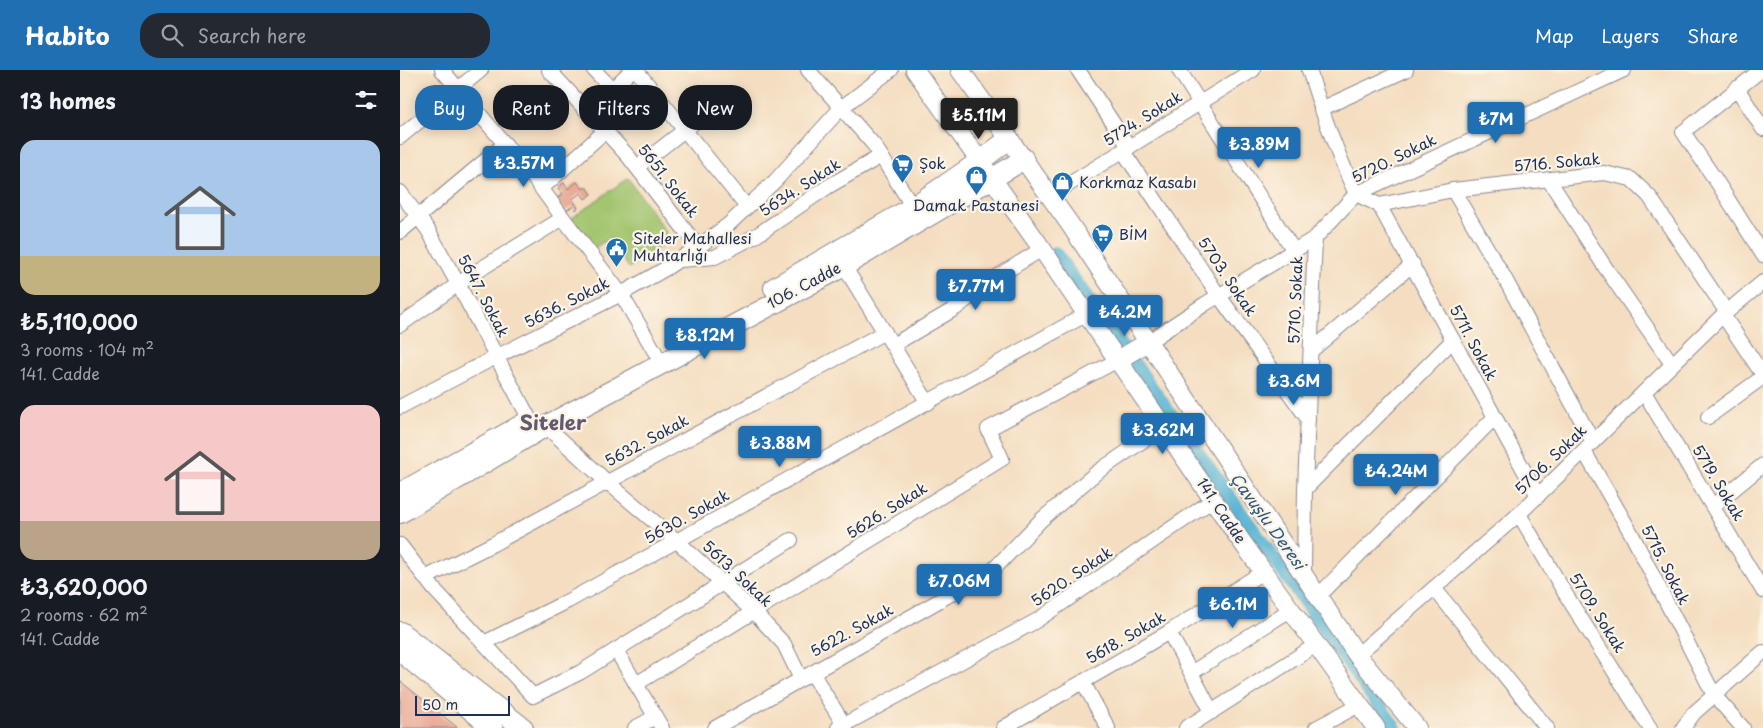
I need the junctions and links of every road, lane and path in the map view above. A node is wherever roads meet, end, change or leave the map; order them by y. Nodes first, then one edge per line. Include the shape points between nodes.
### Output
1 (442, 70) edge
2 (481, 70) edge
3 (549, 70) edge
4 (594, 70) edge
5 (634, 70) edge
6 (891, 70) edge
7 (915, 70) edge
8 (960, 70) edge
9 (1078, 70) edge
10 (1179, 70) edge
11 (1253, 70) edge
12 (1309, 70) edge
13 (1406, 70) edge
14 (1624, 70) edge
15 (810, 71) edge
16 (1753, 73) edge
17 (455, 85) edge
18 (464, 85) edge
19 (608, 85) edge
20 (617, 85) edge
21 (1737, 88) junction
22 (579, 102) edge
23 (1199, 103) junction
24 (841, 108) junction
25 (1321, 109) junction
26 (483, 118) edge
27 (678, 122) edge
28 (415, 125) edge
29 (1763, 129) edge
30 (605, 130) joint
31 (685, 130) joint
32 (400, 137) edge
33 (1005, 142) junction
34 (505, 144) junction
35 (1126, 149) junction
36 (881, 156) junction
37 (980, 161) junction
38 (1018, 162) junction
39 (636, 167) junction
40 (993, 179) junction
41 (1549, 180) junction
42 (542, 188) junction
43 (1453, 190) junction
44 (400, 192) edge
45 (1356, 194) junction
46 (1050, 196) junction
47 (1379, 205) junction
48 (747, 207) junction
49 (913, 207) junction
50 (418, 217) junction
51 (563, 218) junction
52 (400, 232) edge
53 (1315, 238) junction
54 (698, 247) junction
55 (1042, 249) junction
56 (1294, 251) junction
57 (1763, 255) edge
58 (678, 260) junction
59 (1413, 264) junction
60 (844, 266) junction
61 (1763, 282) edge
62 (458, 284) junction
63 (621, 294) junction
64 (1219, 296) junction
65 (1725, 313) junction
66 (1087, 314) junction
67 (400, 325) edge
68 (884, 332) junction
69 (1454, 340) junction
70 (1148, 342) junction
71 (893, 346) junction
72 (1311, 351) junction
73 (655, 352) junction
74 (496, 357) junction
75 (1118, 360) junction
76 (1672, 364) junction
77 (1763, 376) edge
78 (1644, 392) junction
79 (928, 402) junction
80 (400, 407) edge
81 (1495, 417) junction
82 (1708, 417) dead end
83 (1308, 419) junction
84 (538, 423) junction
85 (1163, 427) junction
86 (1588, 446) junction
87 (1763, 465) edge
88 (606, 481) junction
89 (1305, 489) junction
90 (400, 493) edge
91 (1538, 496) junction
92 (1213, 500) junction
93 (1713, 506) junction
94 (400, 513) edge
95 (1519, 514) junction
96 (791, 540) dead end
97 (677, 541) junction
98 (400, 545) edge
99 (1263, 572) junction
100 (1304, 574) junction
101 (425, 578) junction
102 (723, 582) junction
103 (1434, 588) junction
104 (1763, 591) edge
105 (1318, 596) junction
106 (1290, 610) junction
107 (754, 612) junction
108 (400, 632) edge
109 (1169, 632) junction
110 (484, 643) junction
111 (1316, 645) junction
112 (616, 650) junction
113 (400, 651) edge
114 (1763, 652) edge
115 (1357, 655) junction
116 (1332, 667) junction
117 (1191, 673) junction
118 (806, 676) junction
119 (1083, 682) junction
120 (636, 684) junction
121 (1714, 695) junction
122 (1359, 705) junction
123 (1212, 712) junction
124 (658, 723) edge
125 (843, 727) edge
126 (1190, 727) edge
127 (493, 728) edge
128 (523, 728) edge
129 (635, 728) edge
130 (715, 728) edge
131 (1003, 728) edge
132 (1108, 728) edge
133 (1316, 728) edge
134 (1376, 728) edge
135 (1416, 728) edge
136 (1546, 728) edge
137 (1650, 728) edge
138 (1683, 728) edge
139 (1743, 728) edge

1 - 17 street
2 - 18 street
3 - 22 street, 5651. Sokak
4 - 19 street
5 - 20 street
5 - 27 street
6 - 24 street, 5636. Sokak
7 - 37 street, 141. Cadde
8 - 33 street
9 - 35 street, 5703. Sokak
10 - 23 street
11 - 23 street, 5724. Sokak
12 - 25 street
13 - 25 street
14 - 45 street, 5720. Sokak
15 - 24 street
16 - 21 street
21 - 29 street
21 - 57 street via 1683,132
23 - 35 street, 5724. Sokak
23 - 56 street
24 - 36 street
24 - 48 street, 5636. Sokak
25 - 45 street
26 - 34 street
28 - 32 street
30 - 39 street, 5651. Sokak
30 - 42 street
31 - 39 street
31 - 48 street
33 - 37 main road, 106. Cadde
33 - 38 street
34 - 42 street
34 - 50 street
35 - 46 street, 5724. Sokak
35 - 64 street, 5703. Sokak
36 - 49 street
36 - 58 street, 5634. Sokak via 829,186 757,235 715,257
37 - 40 street, 141. Cadde
37 - 49 main road, 106. Cadde
38 - 40 main road, 106. Cadde
38 - 46 street
39 - 54 street, 5651. Sokak
40 - 55 street, 141. Cadde
40 - 60 main road, 106. Cadde
41 - 43 street, 5716. Sokak
41 - 65 street, 5716. Sokak via 1604,174 1631,180 1649,196
41 - 76 street
42 - 51 street
43 - 47 street, 5716. Sokak
43 - 86 street, 5715. Sokak via 1504,277
44 - 50 street, 5647. Sokak
45 - 47 street
45 - 53 street, 5720. Sokak
46 - 70 street
47 - 59 street, 5711. Sokak
48 - 54 street, 5636. Sokak
49 - 73 main road, 106. Cadde via 778,286
50 - 52 street
50 - 62 street, 5647. Sokak
51 - 62 street
51 - 63 street
53 - 56 street, 5720. Sokak
53 - 72 street, 5710. Sokak
54 - 58 street, 5636. Sokak
55 - 66 street, 141. Cadde
55 - 71 street via 990,281 956,308
56 - 64 street, 5720. Sokak
58 - 63 street, 5636. Sokak
59 - 69 street, 5711. Sokak
59 - 72 street
60 - 68 street
60 - 84 main road, 106. Cadde
61 - 65 street, 5706. Sokak
62 - 67 street
62 - 74 street, 5647. Sokak
63 - 73 street
63 - 74 street, 5636. Sokak
64 - 70 street, 5720. Sokak
64 - 83 street, 5703. Sokak
65 - 76 street, 5706. Sokak
65 - 77 street, 5716. Sokak
66 - 75 street, 141. Cadde
66 - 79 street, 5630. Sokak
68 - 71 street
68 - 88 street, 5632. Sokak
69 - 81 street, 5711. Sokak
69 - 89 street
70 - 75 street
70 - 100 street
71 - 79 street
72 - 83 street, 5710. Sokak
73 - 84 main road, 106. Cadde
74 - 80 street, 5636. Sokak
74 - 84 street, 5647. Sokak
75 - 85 street, 141. Cadde
75 - 107 street, 5626. Sokak via 988,429 1002,459
76 - 78 street, 5706. Sokak
77 - 82 street
78 - 86 street, 5706. Sokak
78 - 93 street, 5719. Sokak
79 - 97 street, 5630. Sokak
81 - 91 street, 5711. Sokak
81 - 105 street
83 - 89 street, 5710. Sokak
84 - 88 street, 5613. Sokak
84 - 90 main road, 106. Cadde
84 - 94 main road, 106. Cadde
85 - 92 street, 141. Cadde
85 - 118 street, 5622. Sokak via 1096,473 1041,520 993,570
86 - 91 street, 5706. Sokak
86 - 121 street, 5715. Sokak
87 - 93 street
88 - 97 street, 5613. Sokak
88 - 101 street, 5632. Sokak
89 - 100 street, 5710. Sokak
91 - 95 street, 5706. Sokak
92 - 99 street, 141. Cadde
92 - 125 street, 5620. Sokak via 1036,621
93 - 104 street, 5719. Sokak
95 - 103 street, 5706. Sokak
95 - 137 street, 5709. Sokak
96 - 102 street
97 - 102 street, 5613. Sokak
97 - 110 street, 5630. Sokak
98 - 101 street
99 - 106 street, 141. Cadde
99 - 109 street, 5618. Sokak
100 - 105 street
101 - 110 street
102 - 107 street, 5613. Sokak
102 - 112 street
103 - 115 street, 5706. Sokak
103 - 136 street
105 - 115 street
106 - 111 street, 141. Cadde
106 - 117 street
107 - 118 street, 5613. Sokak via 784,644
107 - 120 street, 5626. Sokak
108 - 128 main road
109 - 117 street
109 - 119 street, 5618. Sokak
110 - 112 street via 533,696
111 - 116 street, 141. Cadde
111 - 123 street
112 - 120 street
113 - 127 main road
114 - 121 street
115 - 116 street
115 - 135 street
116 - 122 street, 141. Cadde
117 - 123 street
118 - 125 street, 5613. Sokak
118 - 130 street, 5622. Sokak
119 - 131 street, 5618. Sokak
119 - 132 street
120 - 124 street
121 - 138 street
121 - 139 street, 5715. Sokak
122 - 133 street
122 - 134 street, 141. Cadde
123 - 126 street
124 - 129 street

